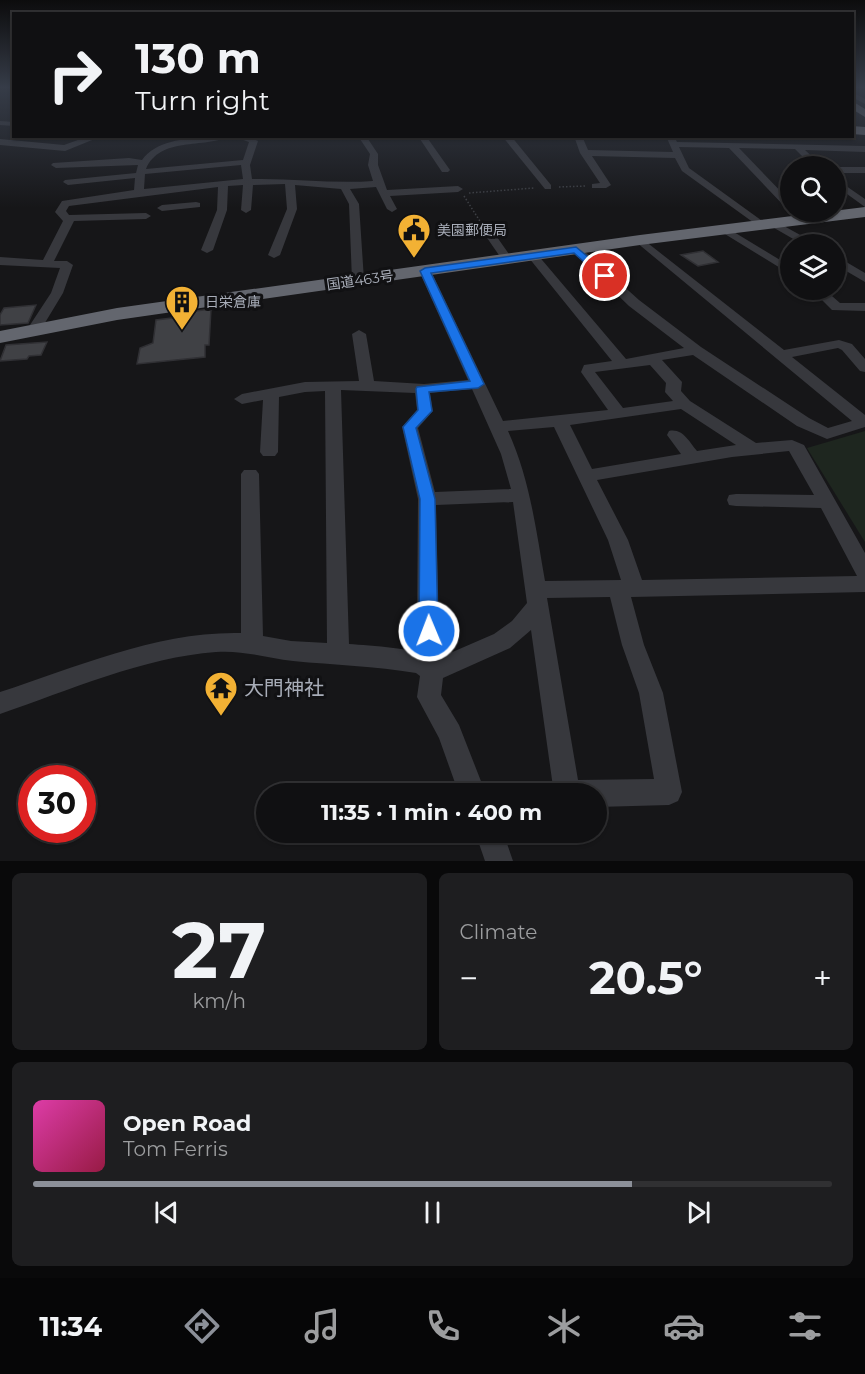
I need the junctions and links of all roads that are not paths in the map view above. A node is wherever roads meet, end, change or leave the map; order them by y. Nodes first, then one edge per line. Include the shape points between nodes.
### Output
1 (92, 138) edge
2 (215, 138) edge
3 (243, 138) edge
4 (363, 138) edge
5 (423, 138) edge
6 (508, 138) edge
7 (579, 138) edge
8 (754, 138) edge
9 (671, 140) edge
10 (5, 143) edge
11 (731, 145) junction
12 (760, 146) junction
13 (797, 147) junction
14 (0, 148) edge
15 (865, 149) edge
16 (584, 153) junction
17 (679, 155) junction
18 (806, 156) edge
19 (171, 159) dead end
20 (246, 162) junction
21 (56, 165) dead end
22 (166, 169) junction
23 (141, 170) junction
24 (445, 170) dead end
25 (846, 170) edge
26 (865, 170) edge
27 (68, 182) dead end
28 (290, 182) junction
29 (248, 183) junction
30 (223, 184) junction
31 (344, 186) junction
32 (595, 186) road end
33 (548, 187) road end
34 (381, 188) junction
35 (458, 189) dead end
36 (165, 190) junction
37 (846, 190) edge
38 (139, 193) junction
39 (780, 196) edge
40 (865, 204) edge
41 (196, 205) dead end
42 (392, 209) dead end
43 (246, 210) dead end
44 (865, 212) edge
45 (846, 213) edge
46 (146, 216) dead end
47 (67, 218) junction
48 (780, 221) edge
49 (767, 224) junction
50 (724, 230) junction
51 (488, 232) road end
52 (788, 234) edge
53 (640, 240) junction
54 (576, 249) junction
55 (207, 250) dead end
56 (274, 255) dead end
57 (533, 256) junction
58 (507, 259) junction
59 (0, 261) edge
60 (47, 263) junction
61 (780, 265) edge
62 (848, 267) joint
63 (865, 267) edge
64 (425, 271) junction
65 (865, 278) edge
66 (358, 280) junction
67 (829, 300) edge
68 (865, 308) edge
69 (35, 328) junction
70 (359, 334) dead end
71 (0, 337) edge
72 (696, 350) junction
73 (780, 355) junction
74 (654, 360) junction
75 (621, 362) junction
76 (865, 368) edge
77 (478, 384) junction
78 (367, 385) junction
79 (333, 386) junction
80 (422, 389) junction
81 (271, 393) junction
82 (242, 399) dead end
83 (684, 404) junction
84 (619, 414) junction
85 (559, 420) junction
86 (864, 422) edge
87 (498, 427) junction
88 (827, 434) junction
89 (675, 435) dead end
90 (792, 445) junction
91 (755, 450) junction
92 (269, 452) dead end
93 (693, 458) junction
94 (250, 474) dead end
95 (586, 476) junction
96 (520, 495) junction
97 (427, 499) junction
98 (736, 500) dead end
99 (827, 502) junction
100 (865, 571) edge
101 (865, 584) edge
102 (626, 588) junction
103 (537, 597) junction
104 (429, 631) dead end
105 (252, 643) junction
106 (338, 652) junction
107 (432, 672) junction
108 (0, 703) edge
109 (469, 783) edge
110 (565, 783) edge
111 (607, 793) edge
112 (493, 843) edge
113 (499, 861) edge

1 - 10 street via 65,148
2 - 23 street via 166,147 151,155
3 - 20 street via 254,141
4 - 34 street via 374,154 373,165
5 - 24 street
6 - 33 street
7 - 16 street
8 - 12 street
9 - 11 street
9 - 17 street
10 - 14 street
11 - 12 street
11 - 39 street
12 - 13 street
13 - 15 street
13 - 18 street
16 - 17 street
16 - 32 street via 606,185
17 - 49 street via 685,169
19 - 22 street
20 - 22 street via 199,162
20 - 29 street
21 - 23 street via 129,161
22 - 23 street
23 - 27 street
23 - 38 street
25 - 26 street
28 - 29 street
28 - 31 street
28 - 56 street via 292,209
29 - 30 street
29 - 43 street
30 - 36 street
30 - 55 street via 222,210
31 - 34 street
31 - 66 street via 354,204
34 - 35 street
34 - 42 street
36 - 38 street
36 - 41 street via 161,211
37 - 40 street
38 - 47 street via 66,202 60,212
44 - 45 highway, 国道463号
46 - 47 street
47 - 60 street
48 - 49 highway, 国道463号
49 - 50 highway, 国道463号
49 - 52 street
50 - 53 highway, 国道463号
50 - 61 street
51 - 58 street
53 - 54 highway, 国道463号
53 - 73 street
54 - 57 highway, 国道463号
54 - 72 street via 634,303
57 - 58 highway, 国道463号
57 - 75 street
58 - 64 highway, 国道463号
59 - 60 street
60 - 69 street via 67,265 57,293
62 - 63 street
62 - 65 street
64 - 66 highway, 国道463号
64 - 77 street
66 - 69 highway, 国道463号
67 - 68 street via 837,307
69 - 71 highway, 国道463号
70 - 78 street
72 - 74 street
72 - 88 street
73 - 76 street via 839,345 847,347
73 - 86 street
74 - 75 street
74 - 83 street via 674,382 673,392
75 - 84 street via 589,368 588,372
77 - 80 street
77 - 87 street
78 - 79 street
78 - 80 street
79 - 81 street
79 - 106 street
80 - 97 street via 425,411 410,427
81 - 82 street
81 - 92 street
83 - 84 street
83 - 91 street
84 - 85 street
85 - 87 street
85 - 95 street
86 - 88 street
87 - 96 street via 510,454
88 - 90 street
89 - 93 street
90 - 91 street
90 - 99 street via 798,449
91 - 93 street
93 - 95 street
94 - 105 street
95 - 102 street via 618,540
96 - 97 street
96 - 103 street
97 - 104 street
98 - 99 street
99 - 100 street
101 - 102 street
102 - 103 street
102 - 111 street via 633,645 651,693 669,792
103 - 107 street via 520,628 502,641
103 - 110 street
105 - 106 street via 291,651
105 - 108 street via 205,643 155,652
106 - 107 street via 422,664
107 - 109 street via 429,697 450,733
112 - 113 street

